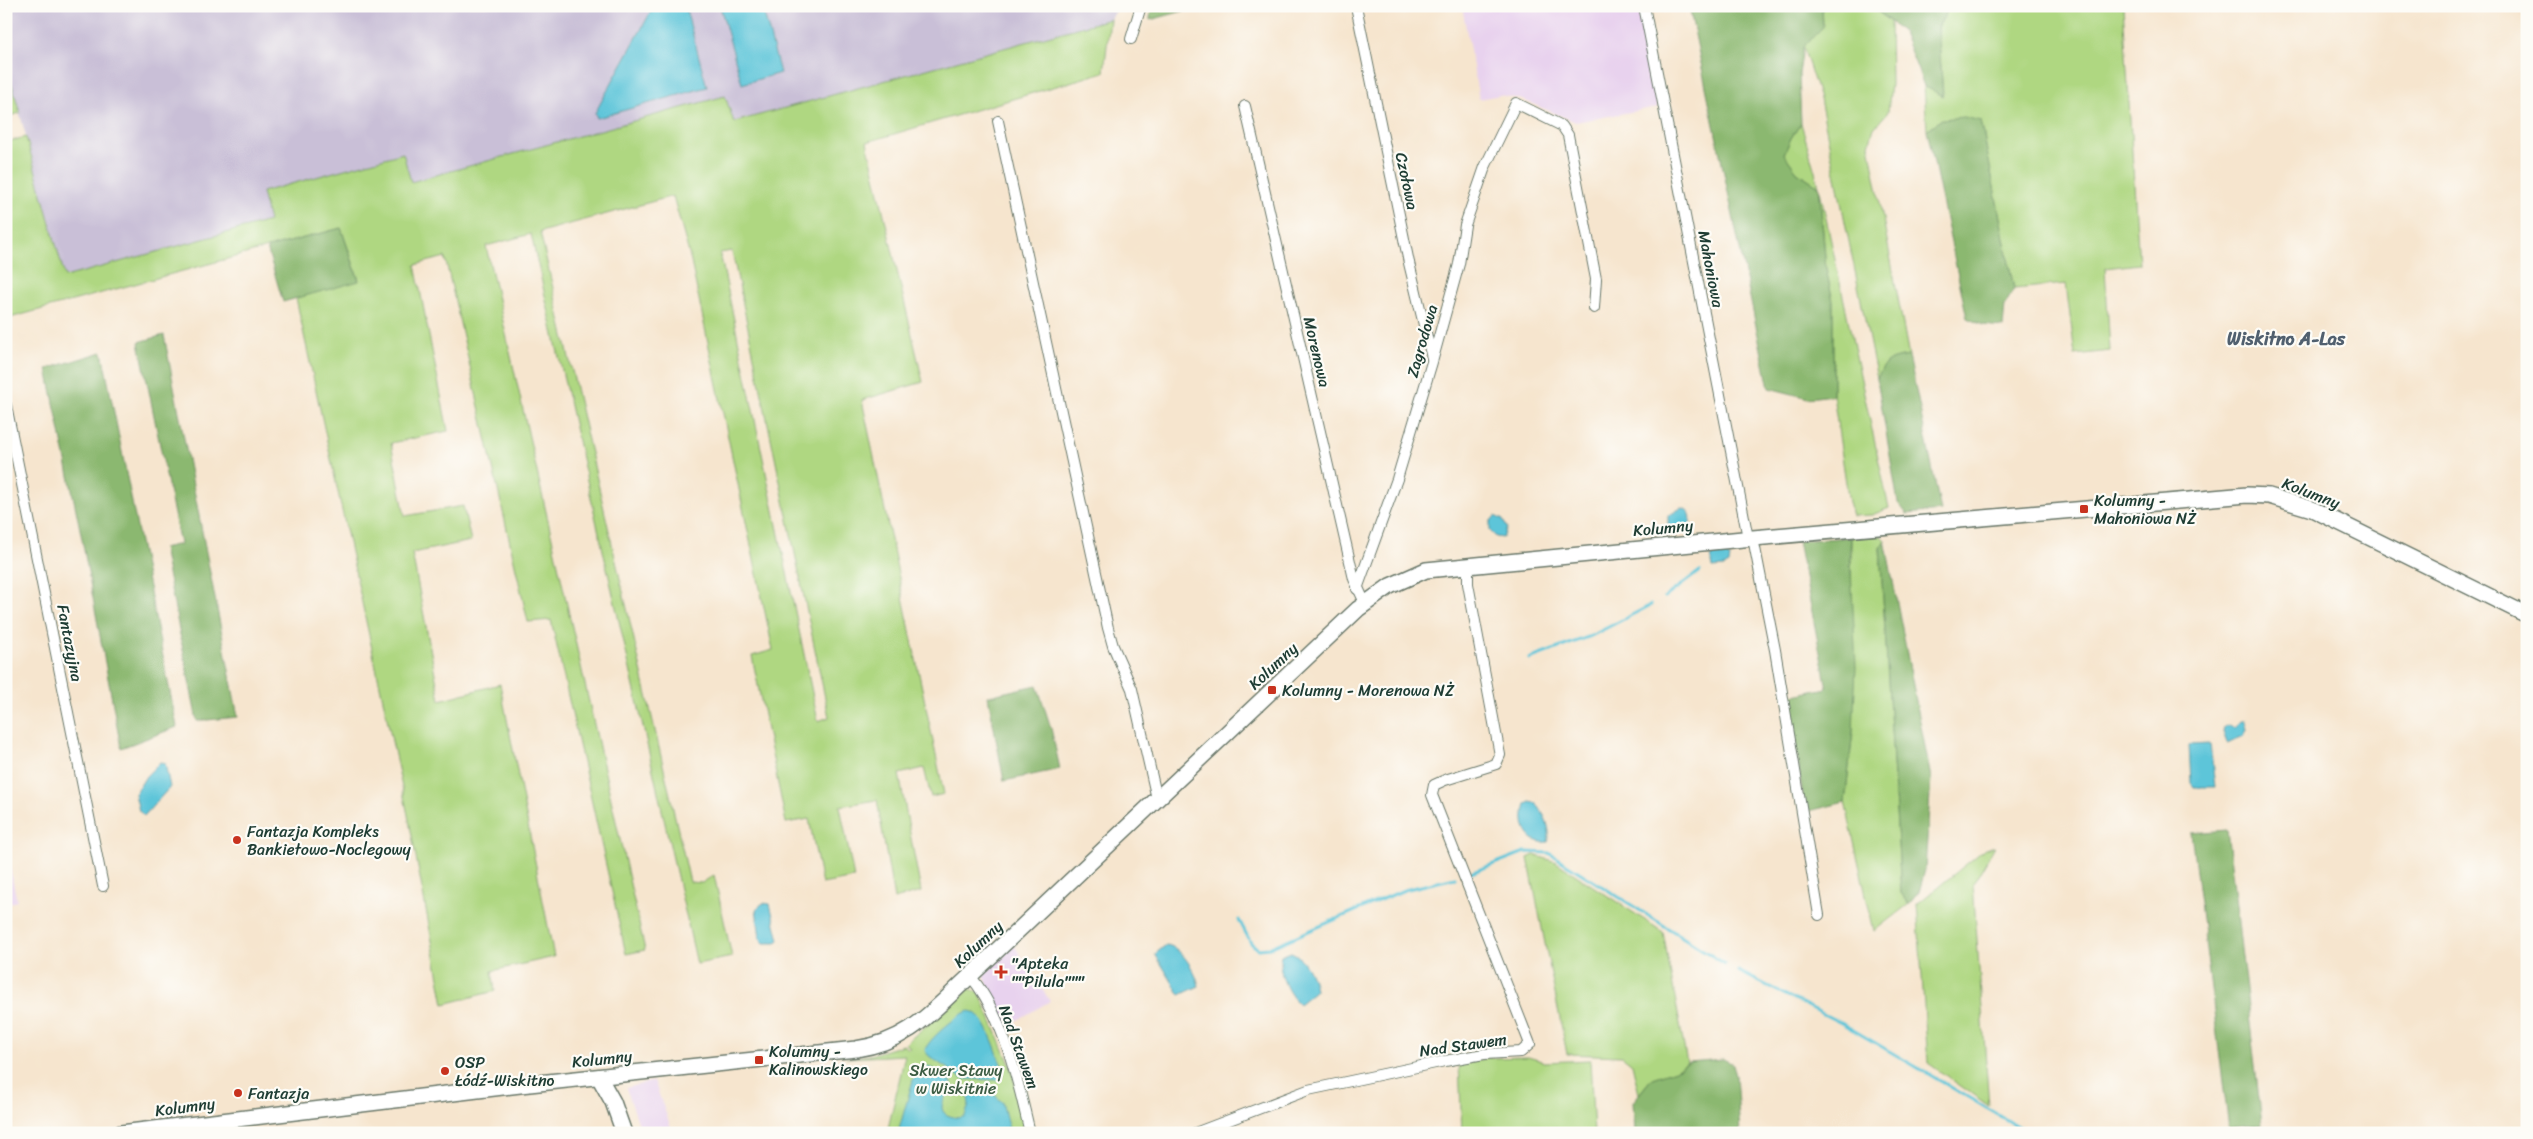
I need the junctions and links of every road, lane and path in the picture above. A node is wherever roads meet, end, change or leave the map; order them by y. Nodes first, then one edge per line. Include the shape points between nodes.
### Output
1 (1141, 6) edge
2 (1356, 6) edge
3 (1644, 6) edge
4 (1131, 38) dead end
5 (1246, 106) dead end
6 (998, 121) dead end
7 (1594, 308) dead end
8 (1432, 362) junction
9 (6, 405) edge
10 (1750, 538) junction
11 (1468, 564) junction
12 (1357, 589) junction
13 (1365, 603) junction
14 (2527, 615) edge
15 (1157, 799) junction
16 (104, 886) dead end
17 (1819, 915) dead end
18 (970, 976) junction
19 (599, 1077) junction
20 (121, 1133) edge
21 (624, 1133) edge
22 (1030, 1133) edge
23 (1195, 1133) edge

1 - 4 street
2 - 8 street, Czołowa
3 - 10 street, Mahoniowa
5 - 12 street, Morenowa
6 - 15 street via 1108,628 1132,688
7 - 8 street, Zagrodowa via 1596,279 1568,135 1562,126 1516,103 1485,167 1464,225 1459,264
8 - 12 street, Zagrodowa via 1396,479
9 - 16 street, Fantazyjna
10 - 11 street, Kolumny
10 - 14 street, Kolumny via 2113,506 2269,496 2312,509
10 - 17 street, Mahoniowa via 1775,650
11 - 13 street, Kolumny via 1419,572
11 - 23 street, Nad Stawem via 1468,584 1500,755 1496,764 1445,780 1432,790 1524,1024 1529,1047 1521,1052 1445,1060 1308,1090
12 - 13 street, Morenowa
13 - 15 street, Kolumny
15 - 18 street, Kolumny
18 - 19 street, Kolumny via 906,1033 878,1044
18 - 22 street, Nad Stawem via 992,1011 1014,1069
19 - 20 street, Kolumny
19 - 21 street via 613,1102

